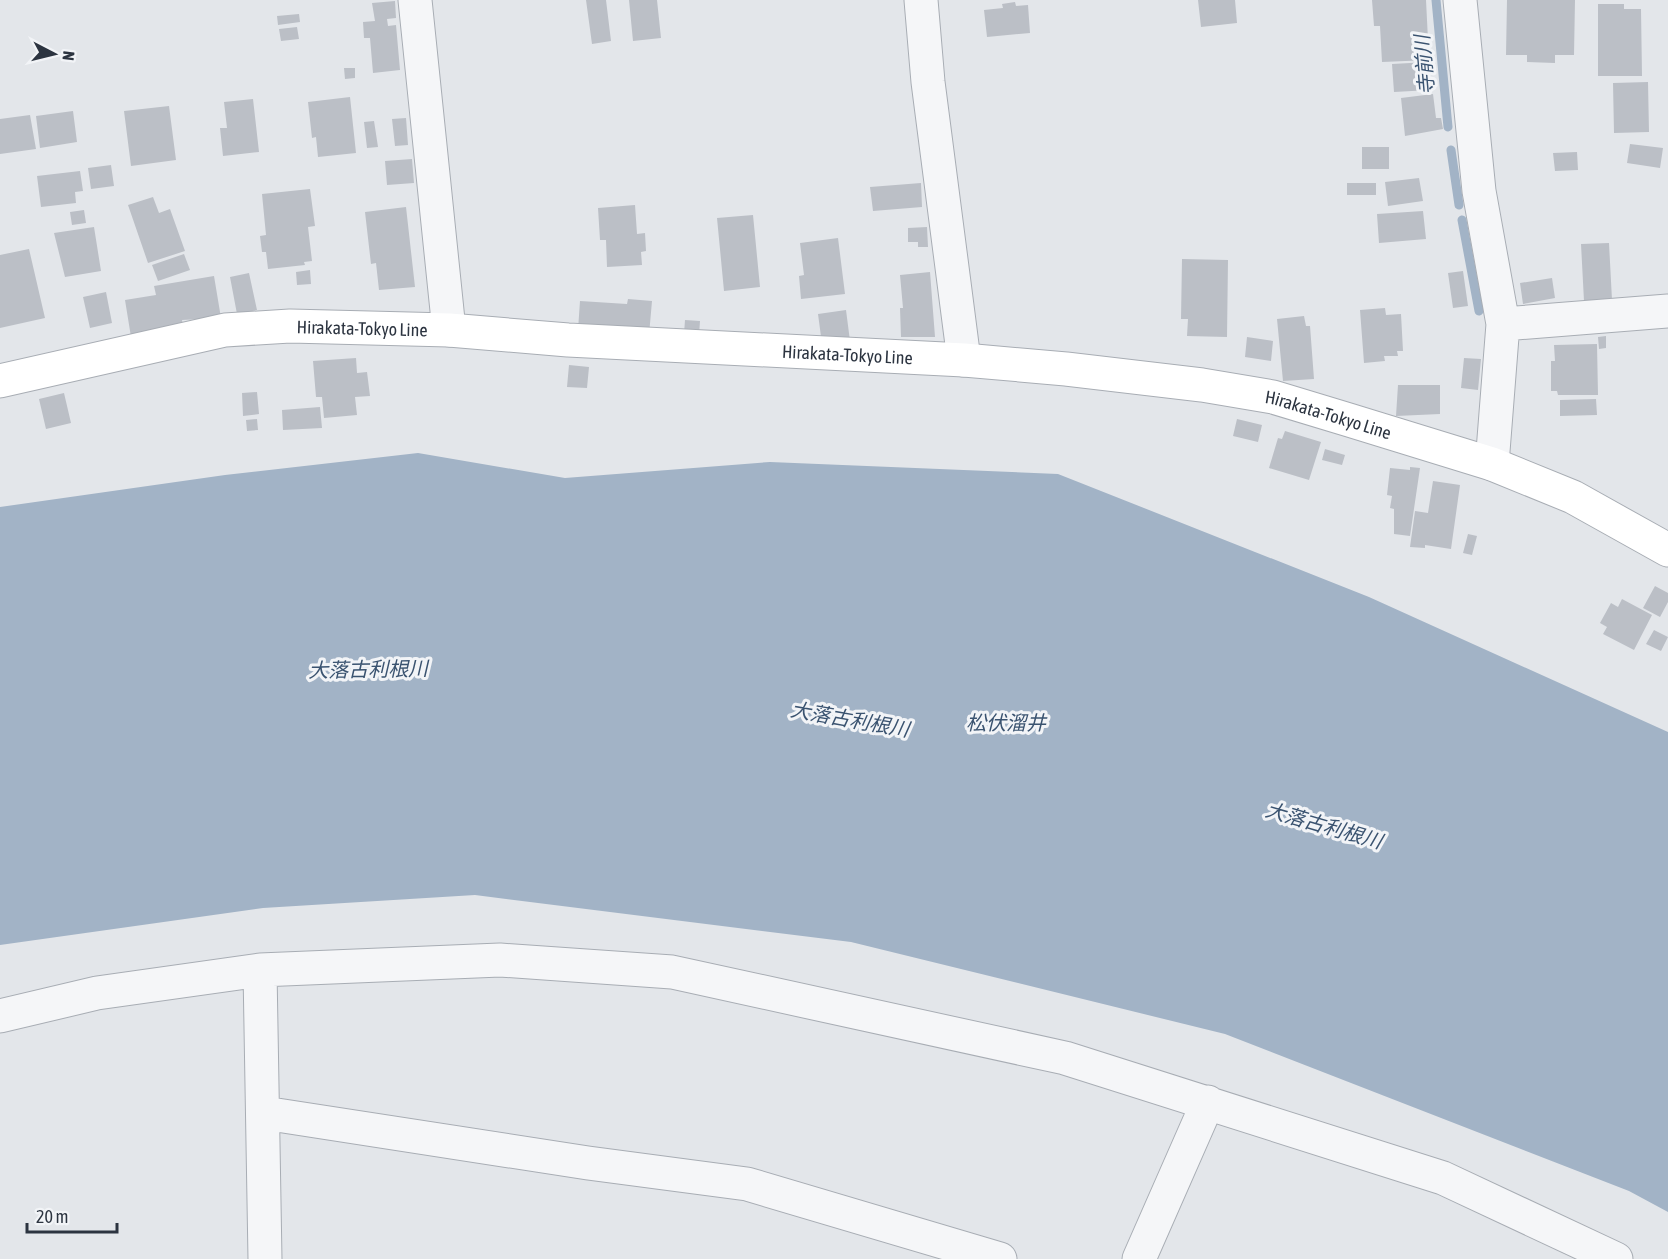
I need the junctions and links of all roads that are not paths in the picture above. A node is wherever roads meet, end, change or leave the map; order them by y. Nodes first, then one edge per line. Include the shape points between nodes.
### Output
1 (415, 0) edge
2 (921, 0) edge
3 (1460, 0) edge
4 (1668, 311) edge
5 (1503, 324) junction
6 (449, 330) junction
7 (964, 360) junction
8 (0, 381) edge
9 (1492, 464) junction
10 (1668, 550) edge
11 (260, 970) junction
12 (0, 1016) edge
13 (1208, 1102) junction
14 (264, 1113) junction
15 (265, 1259) edge
16 (1000, 1259) edge
17 (1139, 1259) edge
18 (1616, 1259) edge

1 - 6 street
2 - 7 street
3 - 5 street via 1479,190
4 - 5 street
5 - 9 street
6 - 7 main road, Hirakata-Tokyo Line via 568,340
6 - 8 main road, Hirakata-Tokyo Line via 301,326 225,330
7 - 9 main road, Hirakata-Tokyo Line via 1202,385 1273,397
9 - 10 main road, Hirakata-Tokyo Line via 1573,497
11 - 12 street via 97,993
11 - 13 street via 500,960 672,972 1065,1058
11 - 14 street
13 - 17 street
13 - 18 street via 1443,1178
14 - 15 street
14 - 16 street via 747,1184

